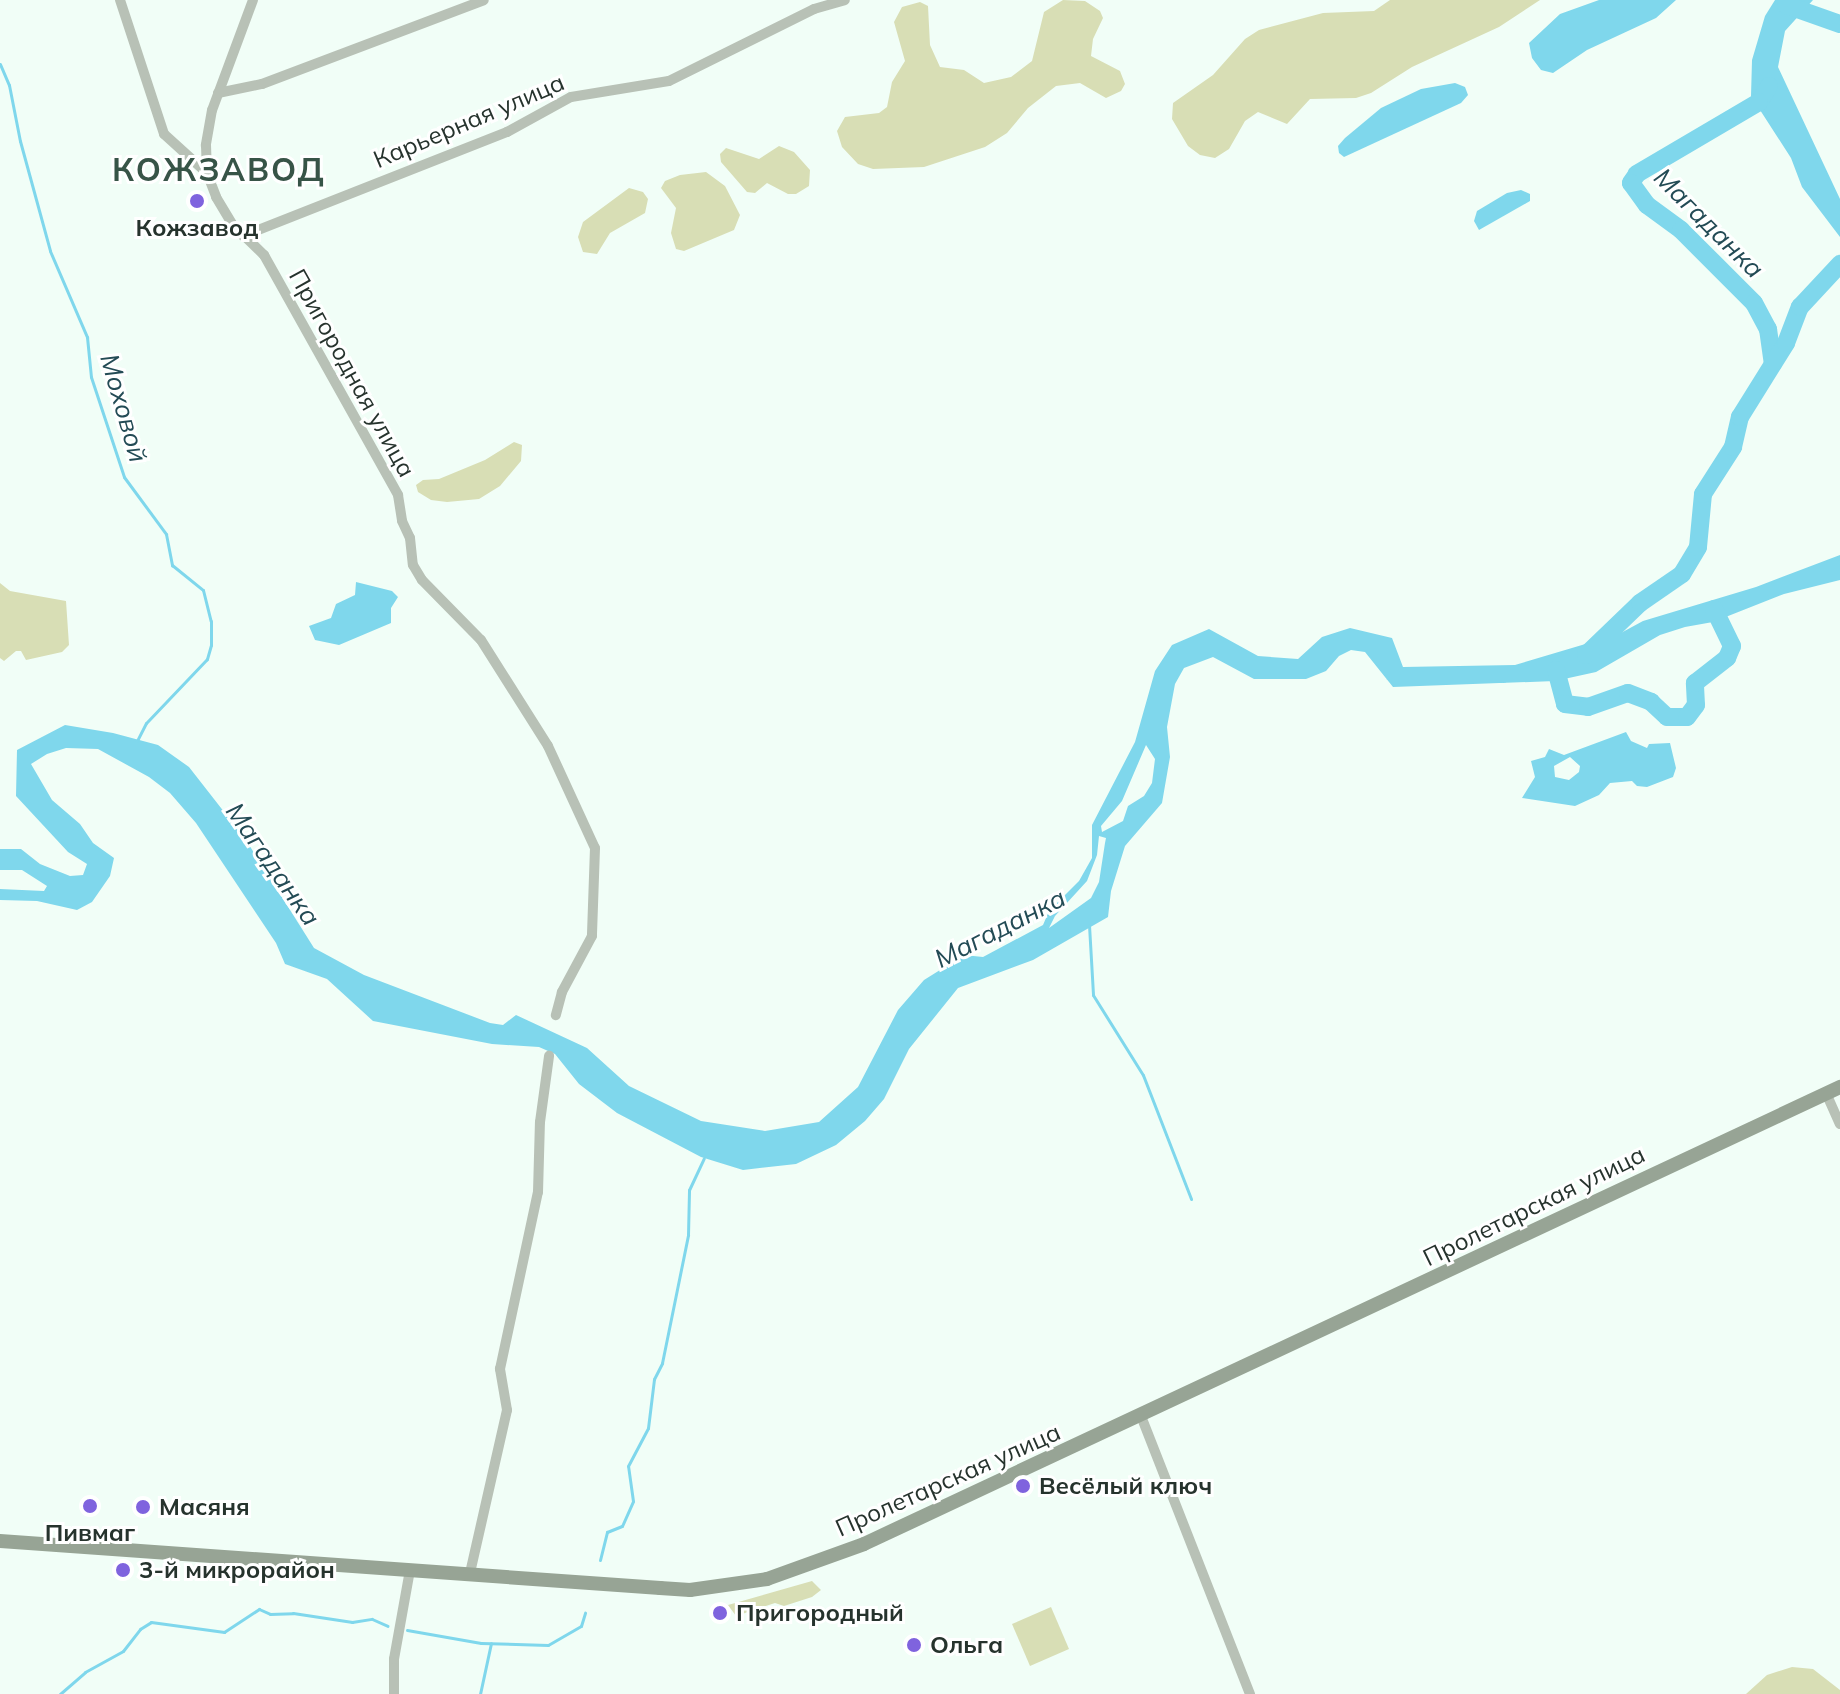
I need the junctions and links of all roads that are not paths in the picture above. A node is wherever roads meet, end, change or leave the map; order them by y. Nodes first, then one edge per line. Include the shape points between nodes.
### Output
1 (120, 0) edge
2 (253, 0) edge
3 (484, 0) edge
4 (845, 0) edge
5 (218, 93) junction
6 (207, 173) junction
7 (243, 236) junction
8 (556, 1015) dead end
9 (549, 1056) dead end
10 (1833, 1090) edge
11 (1840, 1124) edge
12 (1141, 1416) junction
13 (0, 1541) edge
14 (410, 1570) junction
15 (470, 1573) junction
16 (394, 1694) edge
17 (1250, 1694) edge

1 - 6 street via 164,134
2 - 5 street, Пригородная улица
3 - 5 street via 262,84
4 - 7 street, Карьерная улица via 814,9 669,81 571,97 507,132
5 - 6 street, Пригородная улица via 207,136
6 - 7 street, Пригородная улица via 216,197
7 - 8 street, Пригородная улица via 264,255 398,495 413,565 481,640 548,746 595,848 592,936 562,992
9 - 15 street via 538,1192 500,1369 507,1410
10 - 11 street
10 - 12 main road, Пролетарская улица
12 - 15 main road, Пролетарская улица via 864,1544 767,1579 690,1590
12 - 17 street
13 - 14 main road, Пролетарская улица
14 - 15 main road, Пролетарская улица
14 - 16 street via 394,1659

